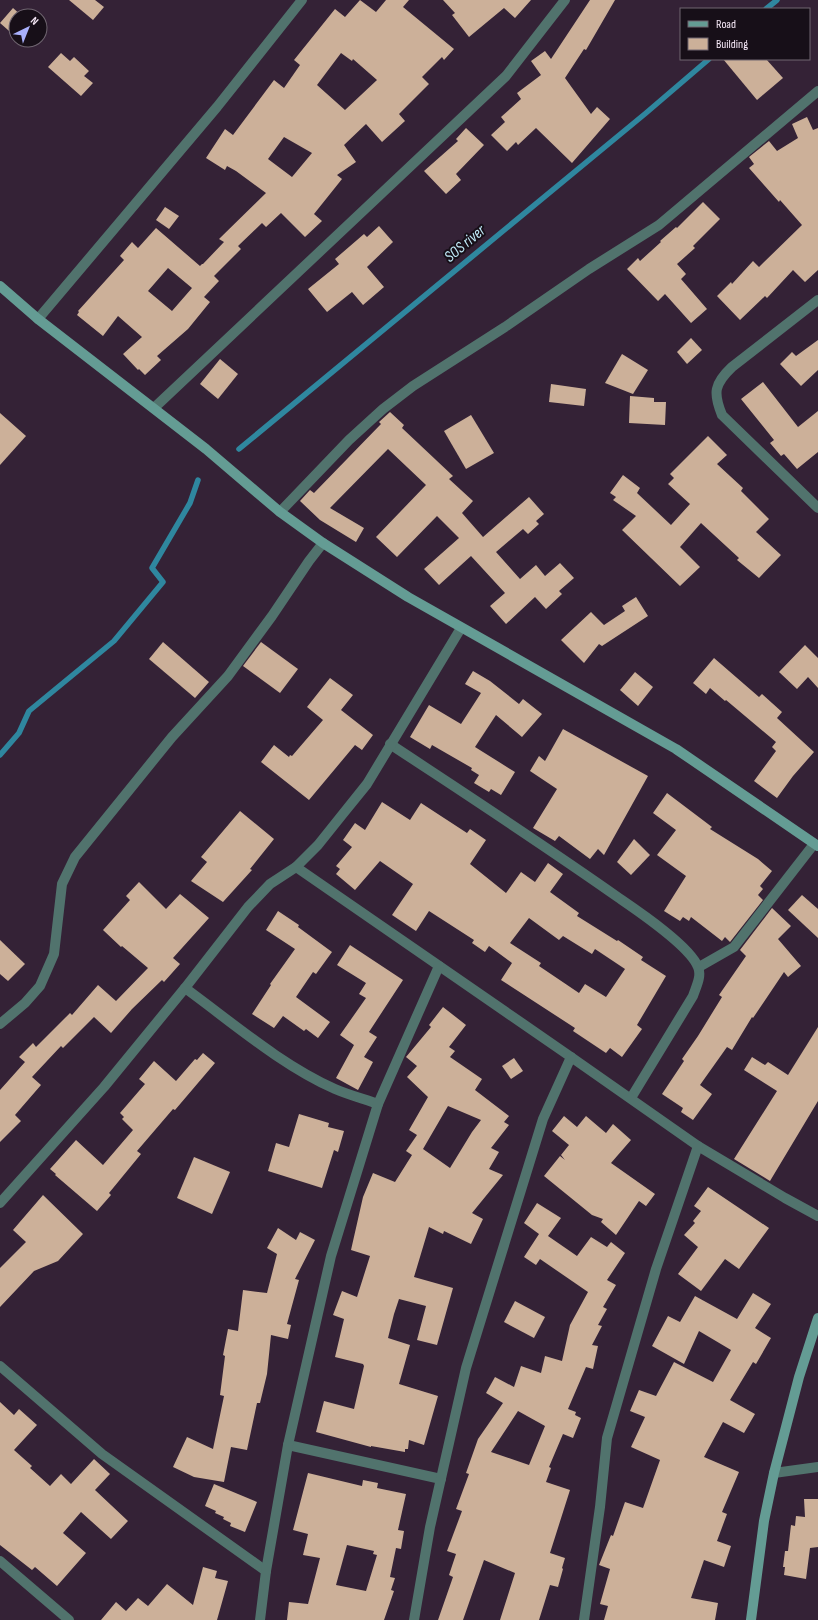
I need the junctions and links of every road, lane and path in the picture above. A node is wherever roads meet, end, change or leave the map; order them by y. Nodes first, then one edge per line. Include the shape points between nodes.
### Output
1 (302, 0) edge
2 (565, 0) edge
3 (818, 91) edge
4 (0, 286) edge
5 (818, 300) edge
6 (38, 319) junction
7 (154, 408) junction
8 (816, 503) edge
9 (280, 512) junction
10 (323, 544) junction
11 (461, 628) junction
12 (390, 744) junction
13 (816, 845) edge
14 (296, 867) junction
15 (439, 966) junction
16 (699, 967) junction
17 (186, 988) junction
18 (0, 1024) edge
19 (571, 1057) junction
20 (631, 1098) junction
21 (378, 1104) junction
22 (698, 1146) junction
23 (0, 1203) edge
24 (818, 1216) edge
25 (818, 1318) edge
26 (0, 1366) edge
27 (288, 1446) junction
28 (818, 1467) edge
29 (774, 1473) junction
30 (441, 1479) junction
31 (0, 1561) edge
32 (266, 1571) junction
33 (69, 1620) edge
34 (260, 1620) edge
35 (414, 1620) edge
36 (584, 1620) edge
37 (751, 1620) edge

1 - 6 street via 218,108
2 - 7 street via 506,76
3 - 9 street via 659,225 588,269 413,386 383,409 349,440
4 - 6 street
5 - 8 street via 732,367 722,376 716,388 717,402 722,415
6 - 7 street
7 - 9 street
9 - 10 street
10 - 11 street
10 - 18 street via 228,676 172,738 74,856 62,884 54,954 40,986
11 - 12 street
11 - 13 street via 676,749
12 - 14 street via 367,784 318,845
12 - 16 street via 586,874 650,920 684,948
13 - 16 street via 734,947
14 - 15 street
14 - 17 street via 270,884 248,907
15 - 19 street
15 - 21 street
16 - 20 street via 699,982 693,996
17 - 21 street via 298,1069 335,1089
17 - 23 street via 104,1087
19 - 20 street
19 - 30 street via 543,1119 466,1368
20 - 22 street
21 - 27 street via 331,1256
22 - 24 street
22 - 36 street via 656,1269 607,1438
25 - 29 street via 799,1377
26 - 32 street via 102,1454
27 - 30 street
27 - 32 street
28 - 29 street
29 - 37 street via 764,1521
30 - 35 street
31 - 33 street
32 - 34 street

